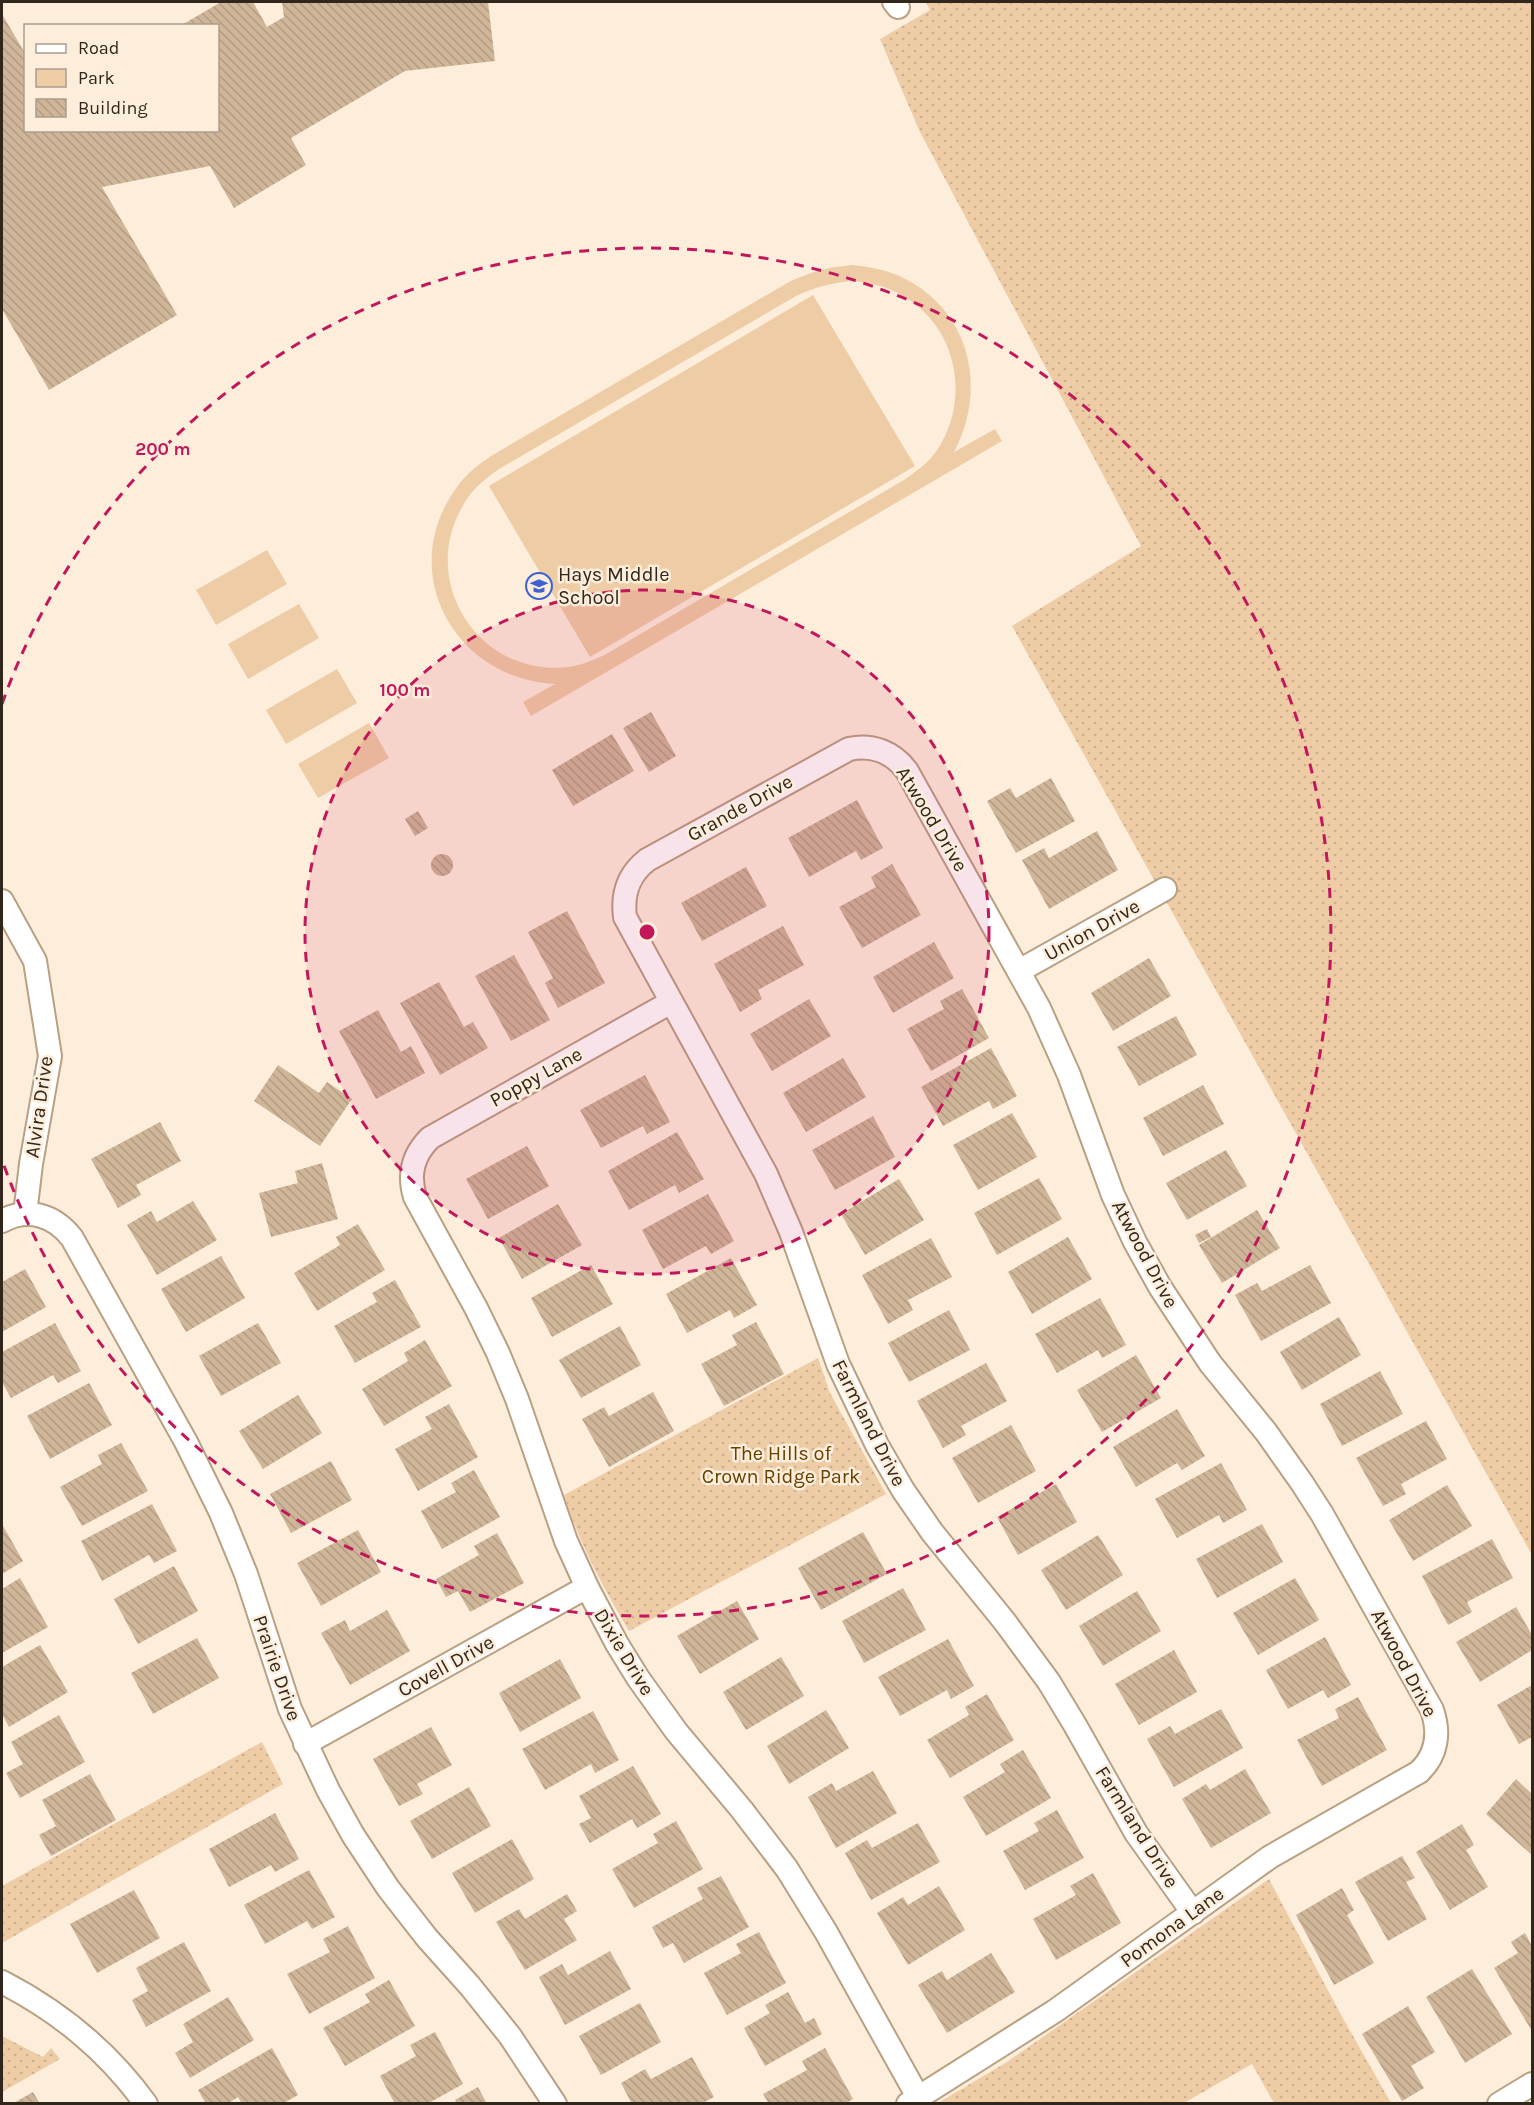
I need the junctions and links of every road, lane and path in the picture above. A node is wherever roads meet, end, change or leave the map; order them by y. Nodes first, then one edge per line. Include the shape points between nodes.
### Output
1 (871, 747) joint
2 (1165, 889) dead end
3 (625, 892) joint
4 (2, 901) edge
5 (1019, 971) junction
6 (671, 1002) junction
7 (413, 1165) joint
8 (31, 1214) junction
9 (2, 1221) edge
10 (587, 1587) junction
11 (305, 1744) junction
12 (1434, 1751) joint
13 (1193, 1912) junction
14 (2, 1982) edge
15 (1533, 2084) edge
16 (913, 2100) edge
17 (146, 2103) edge
18 (555, 2103) edge
19 (1499, 2103) edge

1 - 3 street, Grande Drive via 840,752 647,860 631,876
1 - 5 street, Atwood Drive via 892,755 907,771
2 - 5 street, Union Drive
3 - 6 street, Farmland Drive via 628,924
4 - 8 street, Alvira Drive via 35,961 50,1056 31,1164
5 - 12 street, Atwood Drive via 1069,1076 1103,1171 1135,1242 1195,1342 1281,1452 1322,1514 1432,1710 1437,1735
6 - 7 street, Poppy Lane via 438,1132 423,1145
6 - 13 street, Farmland Drive via 766,1174 838,1364 882,1454 932,1533 1049,1682 1136,1833
7 - 10 street, Dixie Drive via 415,1197 498,1353 557,1517
8 - 9 street
8 - 11 street, Prairie Drive via 58,1223 72,1238 199,1465 237,1549 277,1673
10 - 11 street, Covell Drive
10 - 16 street, Dixie Drive via 617,1644 660,1710 758,1829 801,1890
11 - 18 street, Prairie Drive via 374,1867 505,2029
12 - 13 street, Pomona Lane via 1428,1763 1413,1776 1270,1857
13 - 16 street, Pomona Lane via 1065,2004
14 - 17 street via 53,2011 81,2033 113,2063
15 - 19 street

